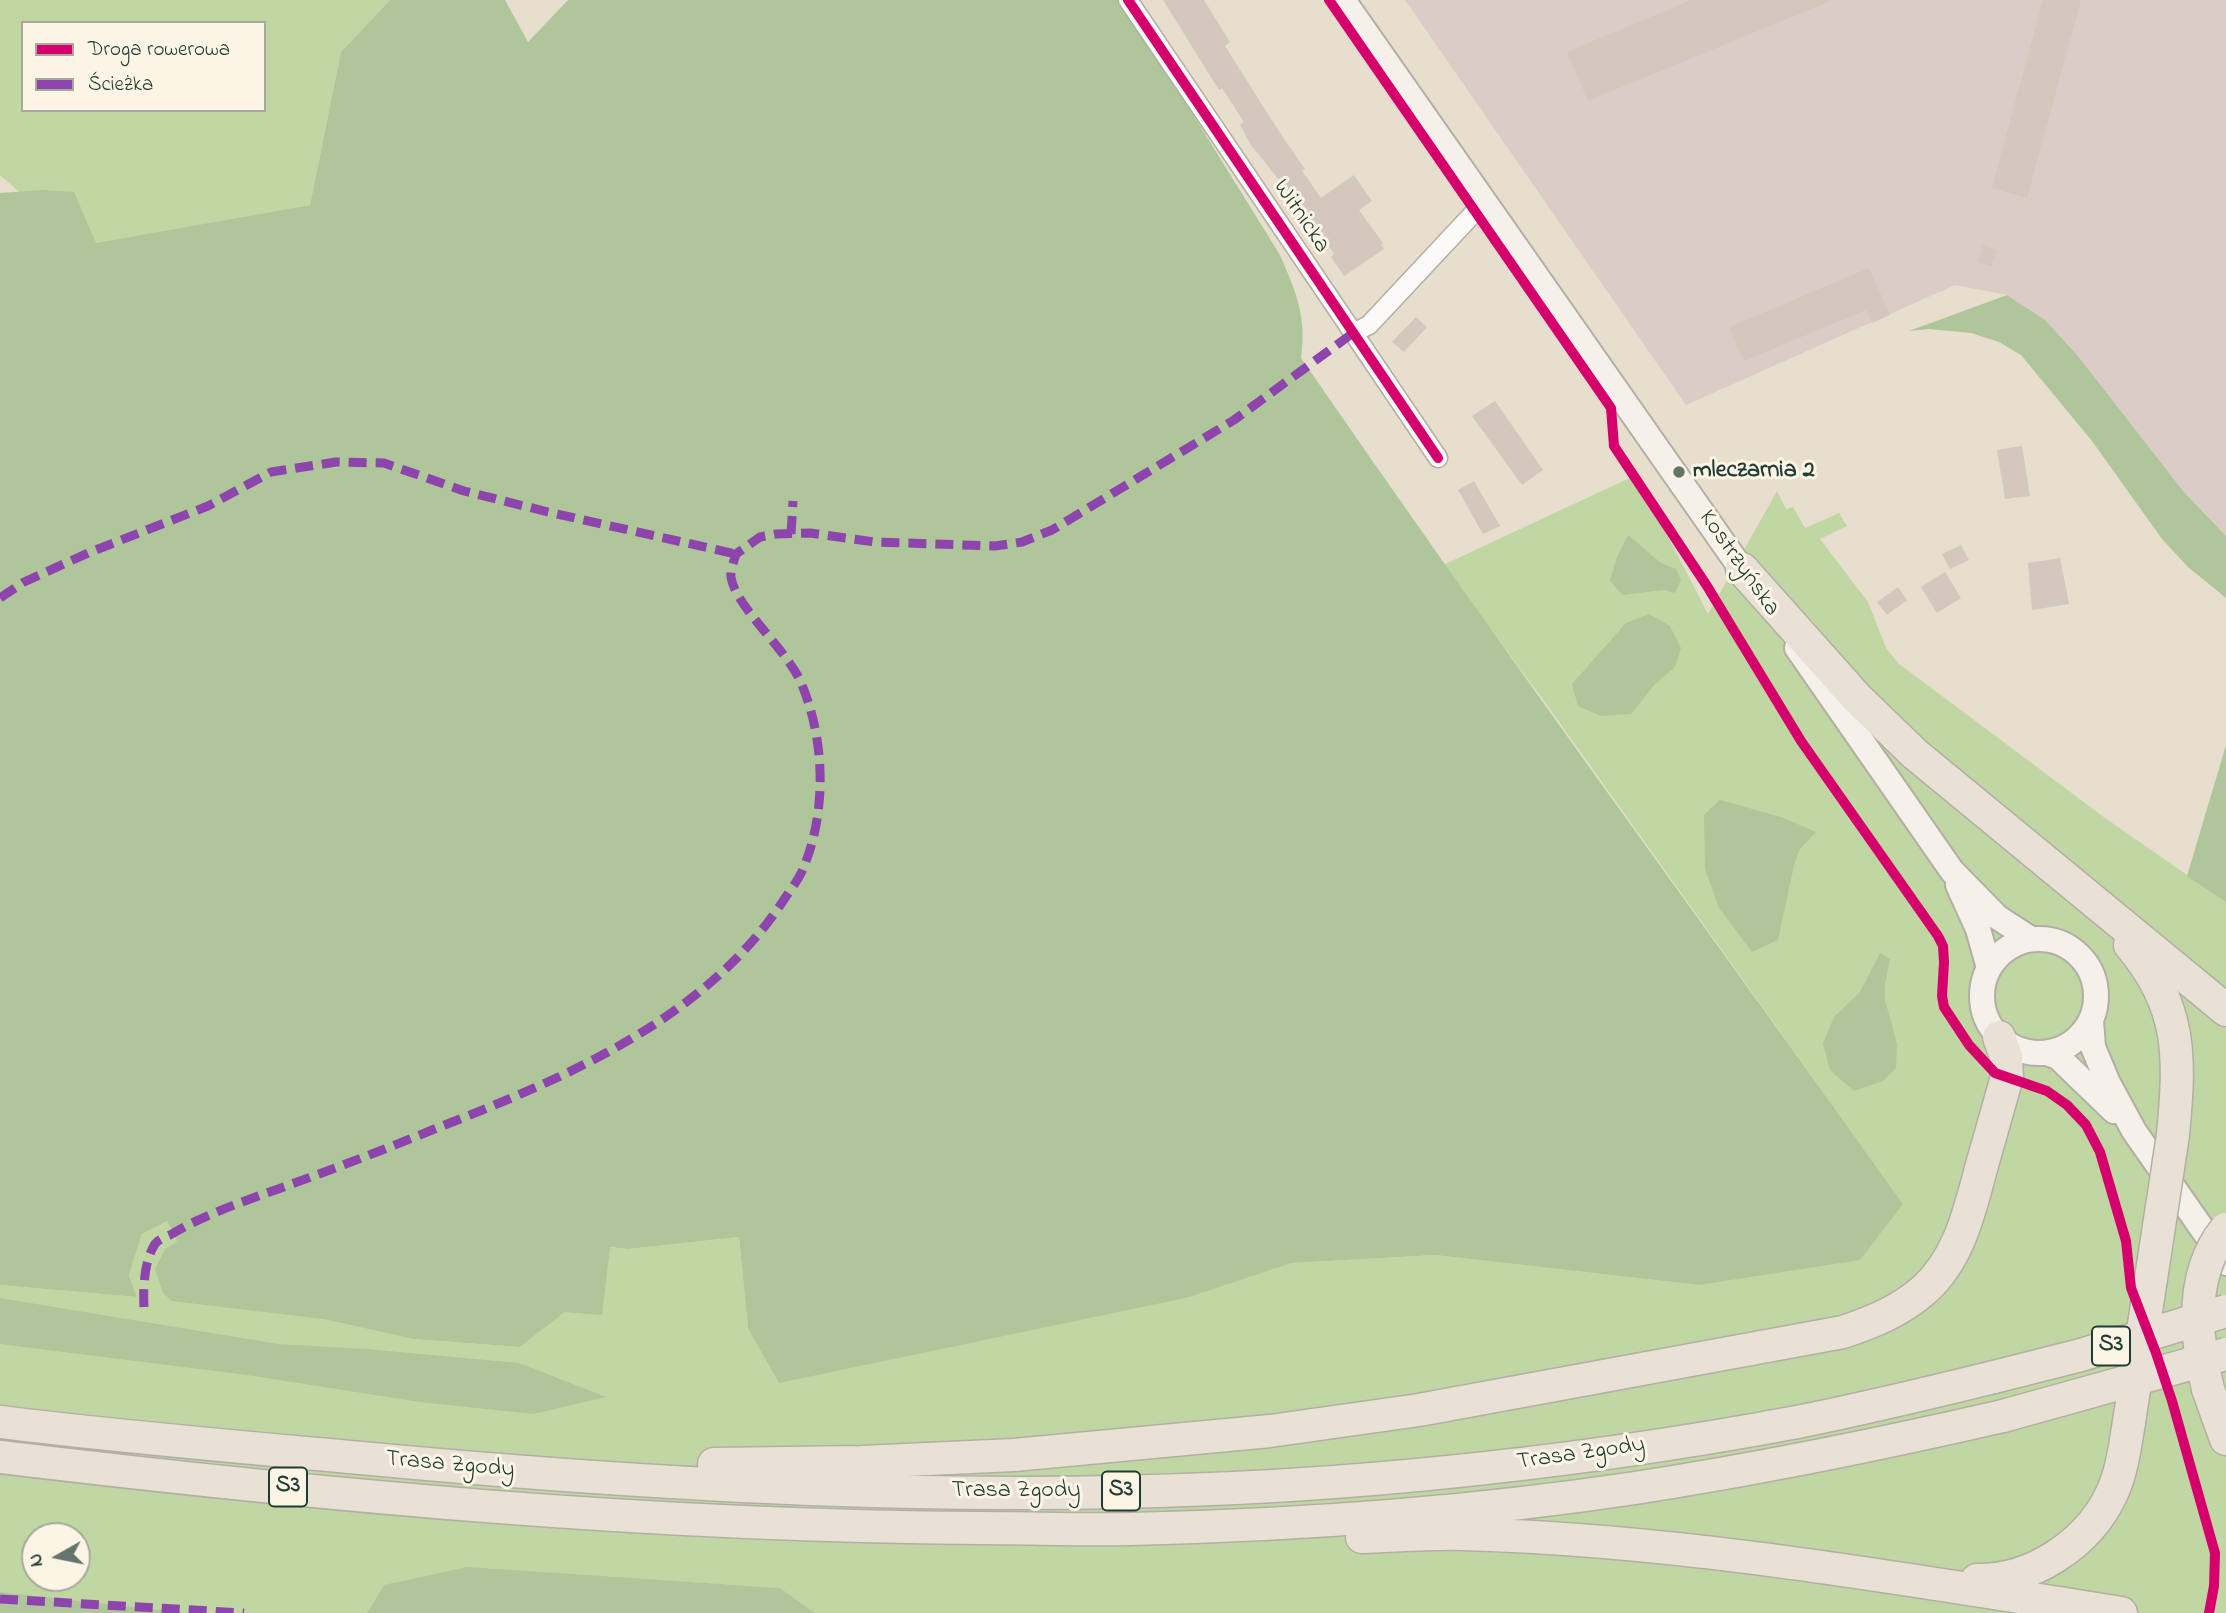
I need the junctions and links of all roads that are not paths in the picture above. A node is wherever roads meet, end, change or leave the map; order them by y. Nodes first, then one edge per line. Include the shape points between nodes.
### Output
1 (1128, 0) edge
2 (1343, 0) edge
3 (1485, 202) junction
4 (1353, 333) junction
5 (1437, 458) dead end
6 (1742, 569) junction
7 (1952, 871) junction
8 (2086, 893) junction
9 (2031, 939) junction
10 (1989, 968) junction
11 (2226, 1010) edge
12 (2091, 1021) junction
13 (1999, 1037) junction
14 (2047, 1053) junction
15 (2134, 1132) junction
16 (2226, 1229) edge
17 (2226, 1263) edge
18 (2226, 1311) edge
19 (2226, 1354) edge
20 (0, 1422) edge
21 (2226, 1439) edge
22 (0, 1457) edge
23 (436, 1465) junction
24 (1130, 1529) junction
25 (1895, 1578) junction
26 (2121, 1613) edge

1 - 4 street, Witnicka
2 - 3 main road, Kostrzyńska
3 - 4 street via 1370,325
3 - 6 main road, Kostrzyńska
4 - 5 street, Witnicka
6 - 7 main road, Kostrzyńska
6 - 8 highway via 1857,698 1915,754
7 - 9 main road, Kostrzyńska via 1997,917
7 - 10 main road via 1978,929
8 - 11 highway
8 - 25 highway, bridge via 2148,965 2163,993 2177,1047 2174,1135 2122,1462 2111,1495 2092,1525 2041,1566 1995,1580
9 - 10 main road via 2014,944
9 - 12 main road via 2061,943 2085,962 2096,990
10 - 13 main road via 1983,982 1984,1011
12 - 14 main road via 2065,1047
12 - 15 main road via 2093,1047
13 - 14 main road via 2021,1051
13 - 23 highway via 2007,1077 1966,1225 1954,1250 1940,1273 1904,1305 1843,1332 1419,1410 1166,1443 862,1462
14 - 15 main road via 2058,1056
15 - 17 main road
16 - 21 highway, bridge via 2202,1280 2198,1318 2208,1389
18 - 23 highway, Trasa Zgody / S3, bridge via 2081,1355 1803,1421 1625,1450 1427,1474 1121,1491 867,1491
19 - 24 highway, Trasa Zgody / S3, bridge via 2003,1416 1807,1459 1576,1496 1433,1511
20 - 23 highway, Trasa Zgody / S3
22 - 24 highway, Trasa Zgody / S3 via 576,1513 865,1527
24 - 25 highway via 1272,1539 1461,1534 1530,1538 1700,1552
25 - 26 highway

